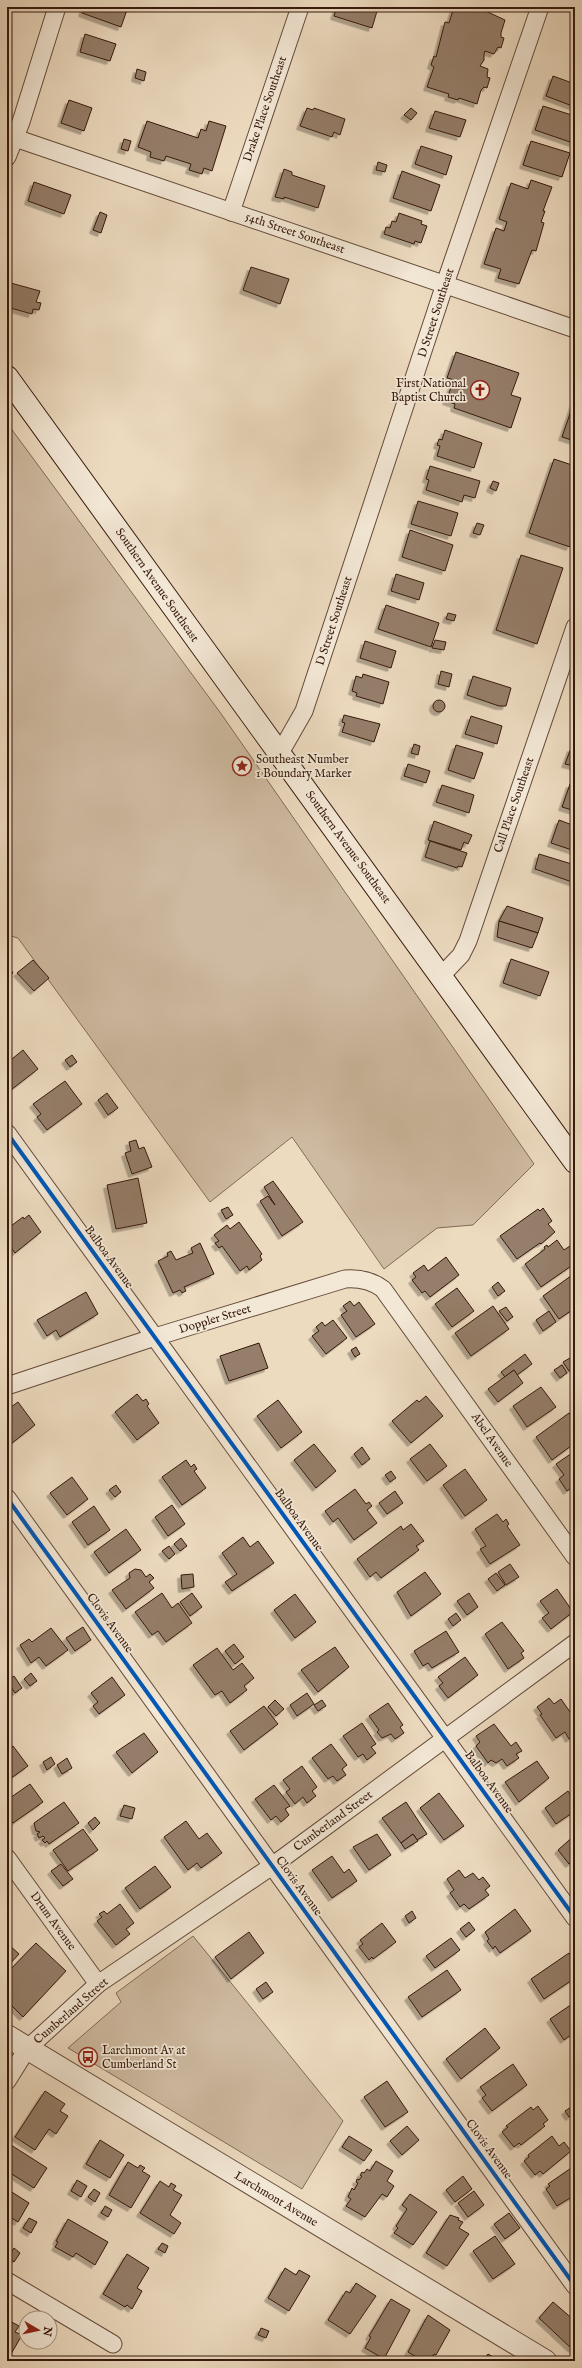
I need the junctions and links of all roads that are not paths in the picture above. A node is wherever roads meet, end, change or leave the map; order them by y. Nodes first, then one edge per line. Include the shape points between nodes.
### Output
1 (58, 7) edge
2 (300, 7) edge
3 (540, 7) edge
4 (15, 138) junction
5 (7, 157) edge
6 (231, 212) junction
7 (445, 284) junction
8 (575, 329) edge
9 (7, 377) edge
10 (575, 627) edge
11 (280, 753) junction
12 (441, 976) junction
13 (7, 1133) edge
14 (575, 1162) edge
15 (408, 1323) joint
16 (155, 1337) junction
17 (7, 1386) edge
18 (7, 1498) edge
19 (575, 1557) edge
20 (575, 1643) edge
21 (446, 1739) junction
22 (7, 1858) edge
23 (272, 1866) junction
24 (575, 1918) edge
25 (98, 1984) junction
26 (7, 2036) edge
27 (27, 2049) junction
28 (7, 2081) edge
29 (7, 2280) edge
30 (575, 2286) edge
31 (113, 2344) dead end
32 (545, 2361) edge

1 - 4 street
2 - 6 street, Drake Place Southeast
3 - 7 street, D Street Southeast
4 - 5 street
4 - 6 street, 54th Street Southeast
6 - 7 street, 54th Street Southeast
7 - 8 street, 54th Street Southeast
7 - 11 street, D Street Southeast via 304,711
9 - 11 main road, Southern Avenue Southeast
10 - 12 street, Call Place Southeast via 468,941 461,955
11 - 12 main road, Southern Avenue Southeast
12 - 14 main road, Southern Avenue Southeast
13 - 16 street, Balboa Avenue
15 - 16 street, Doppler Street via 377,1284 352,1278
15 - 19 street, Abel Avenue
16 - 17 street, Doppler Street
16 - 21 street, Balboa Avenue
18 - 23 street, Clovis Avenue
20 - 21 street, Cumberland Street
21 - 23 street, Cumberland Street
21 - 24 street, Balboa Avenue
22 - 25 street, Drum Avenue
23 - 25 street, Cumberland Street
23 - 30 street, Clovis Avenue
25 - 27 street, Cumberland Street
26 - 27 main road, Larchmont Avenue
27 - 28 street, Cumberland Street
27 - 32 main road, Larchmont Avenue
29 - 31 street

